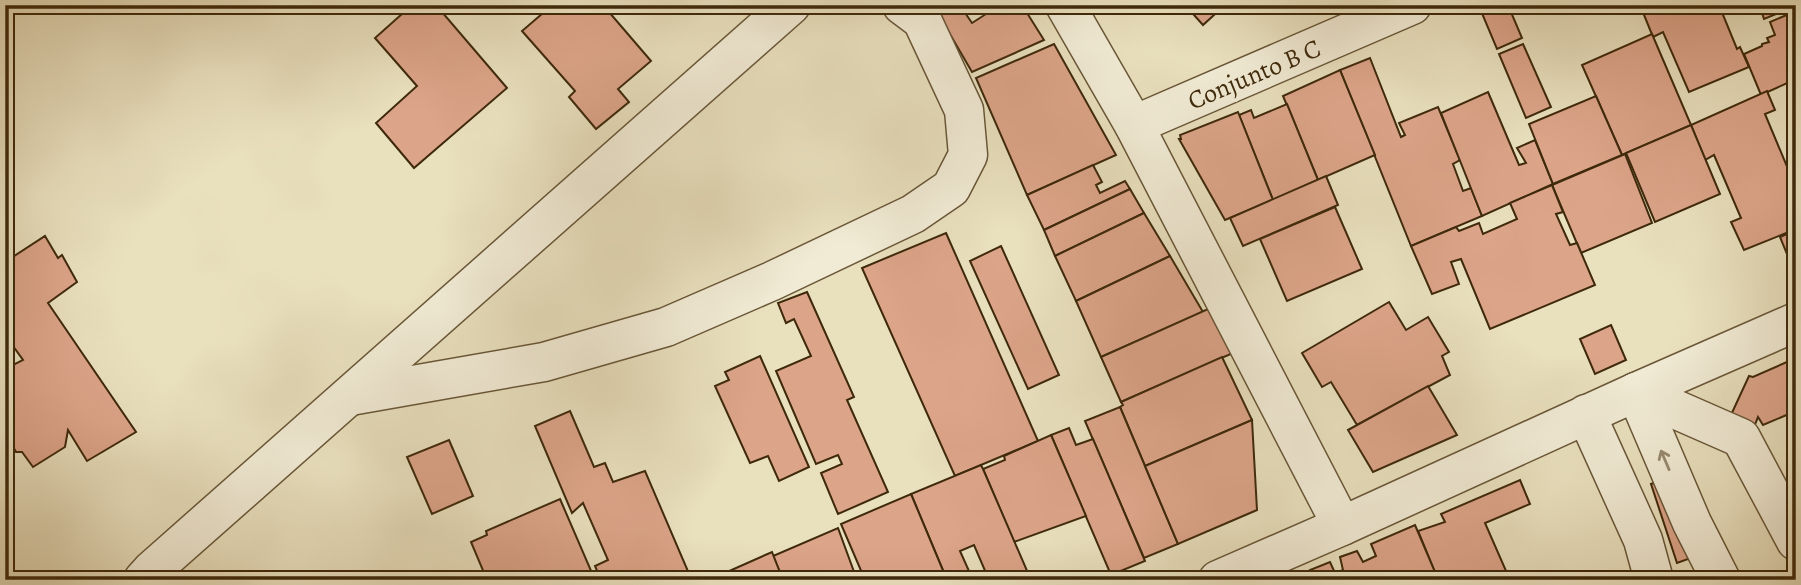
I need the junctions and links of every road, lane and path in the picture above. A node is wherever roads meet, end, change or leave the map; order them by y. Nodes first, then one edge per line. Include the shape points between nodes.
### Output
1 (790, 5) edge
2 (902, 5) edge
3 (1065, 5) edge
4 (1412, 5) edge
5 (1134, 125) junction
6 (1796, 322) edge
7 (1636, 392) junction
8 (350, 396) junction
9 (1586, 414) junction
10 (1342, 526) junction
11 (1796, 541) edge
12 (143, 580) edge
13 (1218, 580) edge
14 (1654, 580) edge
15 (1721, 580) edge

1 - 8 street
2 - 8 street via 922,20 964,110 968,155 951,188 913,214 666,327 544,362
3 - 5 street
4 - 5 street, Conjunto B C
5 - 10 street
6 - 7 street
7 - 9 street
7 - 11 street via 1741,438
15 -> 7 street
8 - 12 street
9 - 10 street
9 - 14 street via 1643,540
10 - 13 street

